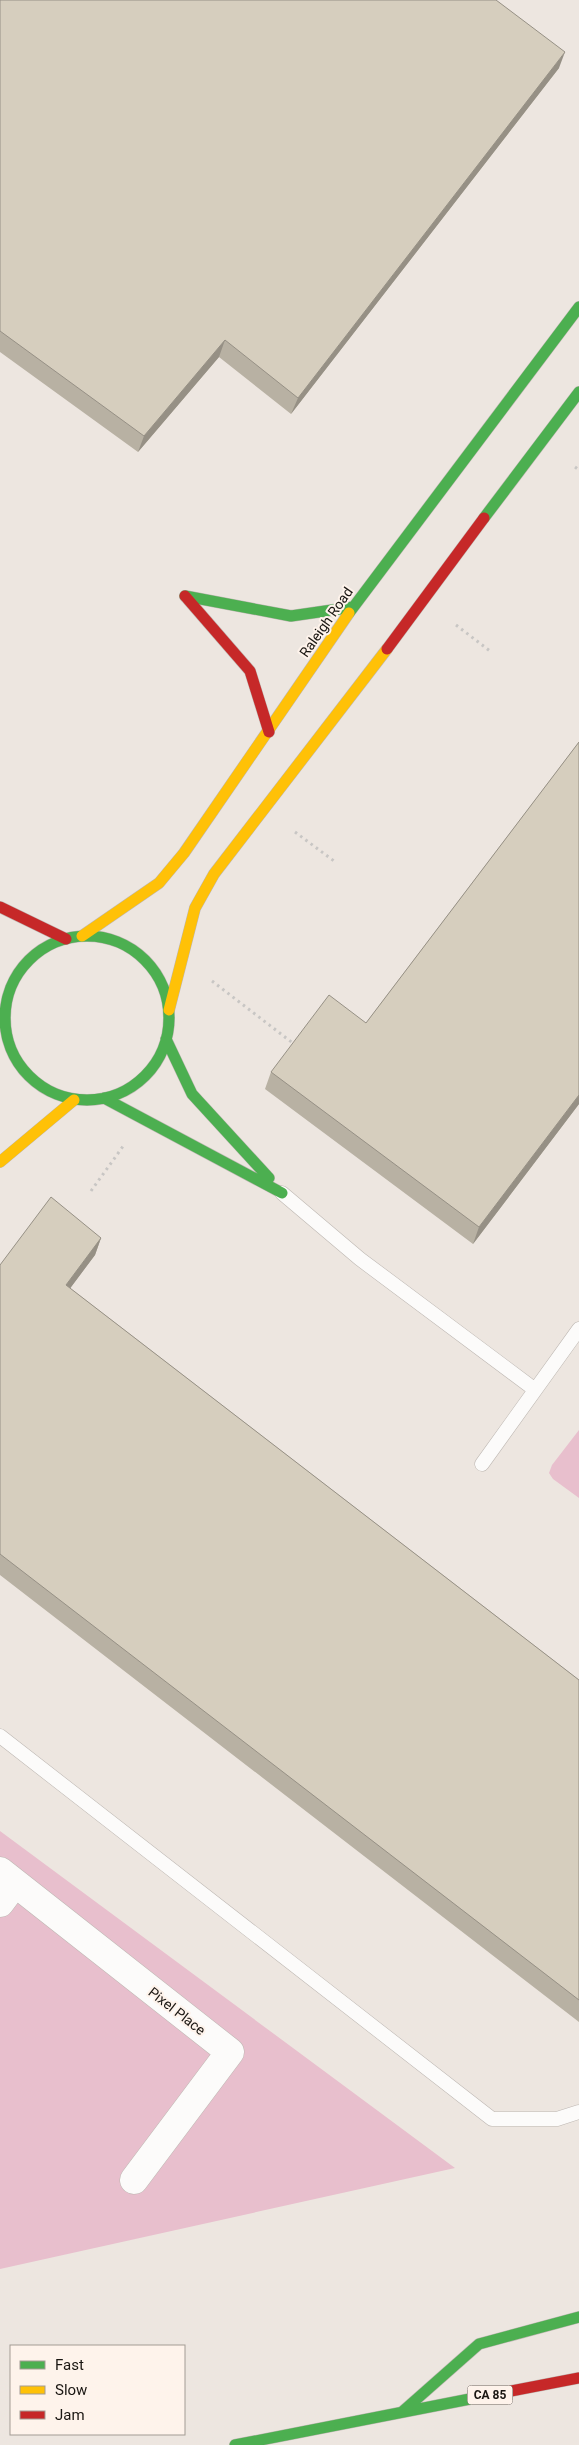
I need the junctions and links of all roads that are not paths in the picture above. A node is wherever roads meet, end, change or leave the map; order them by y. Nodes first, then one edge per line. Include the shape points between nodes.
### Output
1 (579, 307) edge
2 (579, 392) edge
3 (353, 607) junction
4 (269, 732) junction
5 (0, 907) edge
6 (82, 936) junction
7 (66, 939) junction
8 (2, 1006) edge
9 (169, 1010) junction
10 (4, 1028) junction
11 (166, 1040) junction
12 (0, 1044) edge
13 (104, 1098) junction
14 (74, 1100) junction
15 (0, 1162) edge
16 (282, 1192) junction
17 (579, 1330) edge
18 (534, 1389) junction
19 (482, 1464) dead end
20 (0, 1736) edge
21 (5, 1886) edge
22 (579, 2112) edge
23 (134, 2180) dead end
24 (579, 2317) edge
25 (579, 2378) edge
26 (401, 2413) junction
27 (236, 2445) edge

1 - 3 main road, Raleigh Road
2 - 9 main road via 214,874 195,908
3 - 4 main road, Raleigh Road
3 - 4 main road via 291,616 185,596 250,671
4 - 6 main road, Raleigh Road via 184,853 159,883
5 - 7 main road
6 - 7 main road
6 - 9 main road via 107,939 130,948 149,965 162,986
7 - 8 main road via 33,956 23,967
8 - 10 main road
9 - 11 main road
10 - 12 main road
10 - 14 main road via 12,1054 27,1076 49,1092
11 - 13 main road via 144,1078 125,1091
11 - 16 main road via 192,1094
13 - 14 main road
13 - 16 main road
14 - 15 main road
16 - 18 lane via 360,1259
17 - 18 lane
18 - 19 lane
20 - 22 lane via 492,2119 557,2119
21 - 23 street, Pixel Place via 230,2052
24 - 26 main road via 479,2344
25 - 26 main road, CA 85
26 - 27 main road, CA 85

